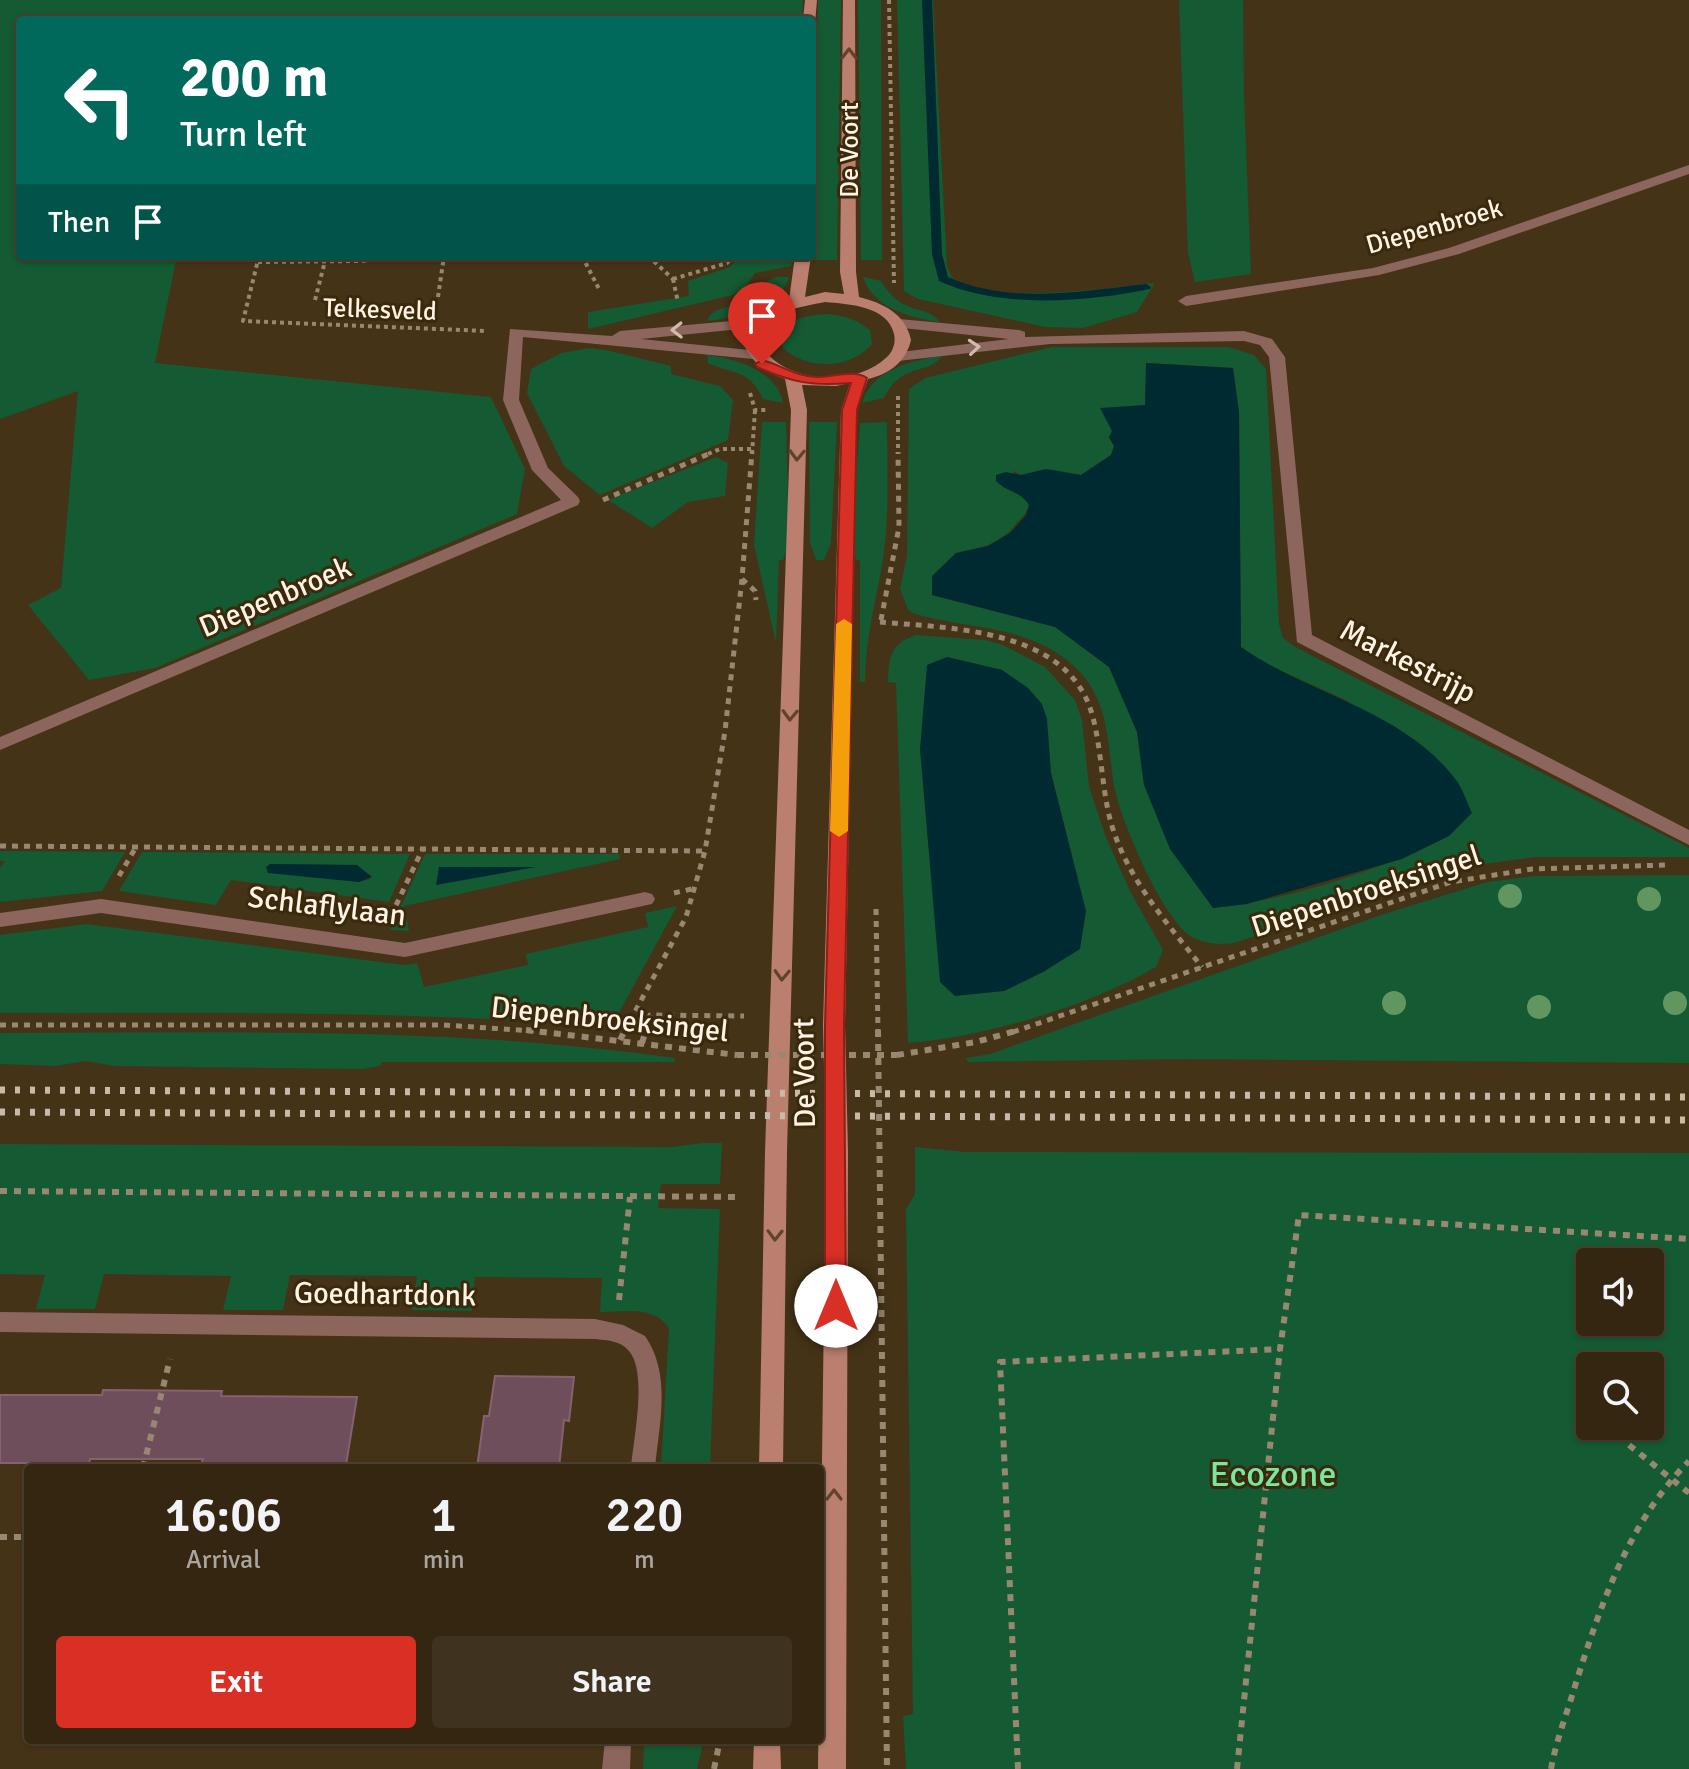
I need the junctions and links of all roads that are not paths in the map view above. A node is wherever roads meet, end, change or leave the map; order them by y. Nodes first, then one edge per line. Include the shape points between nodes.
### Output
1 (849, 0) edge
2 (1689, 169) edge
3 (802, 260) edge
4 (797, 300) junction
5 (852, 300) junction
6 (1186, 301) dead end
7 (754, 324) junction
8 (899, 324) junction
9 (600, 339) junction
10 (1050, 339) junction
11 (753, 354) junction
12 (898, 356) junction
13 (793, 378) junction
14 (860, 378) junction
15 (0, 744) edge
16 (1689, 838) edge
17 (645, 899) dead end
18 (0, 920) edge
19 (0, 1322) edge
20 (643, 1464) edge
21 (771, 1464) edge
22 (618, 1744) edge
23 (767, 1744) edge
24 (616, 1769) edge
25 (767, 1769) edge
26 (832, 1769) edge

5 -> 1 street, De Voort
2 - 6 street, Diepenbroek via 1441,254 1361,274
3 - 4 street
4 - 5 street
4 - 7 street
5 - 8 street via 872,305
7 -> 9 street
7 - 11 street via 748,339
8 - 10 street
8 - 12 street via 904,335
9 - 11 street
9 - 15 street, Diepenbroek via 516,332 511,400 540,470 572,501
12 -> 10 street
10 - 16 street, Markestrijp via 1244,336 1266,342 1277,357 1303,638
11 - 13 street
12 - 14 street
13 - 14 street
13 -> 21 street, De Voort via 799,410
26 -> 14 street, De Voort via 834,1025 849,410
17 - 18 street, Schlaflylaan via 405,950 101,906
19 - 20 street, Goedhartdonk via 614,1332 636,1341 646,1354 650,1378
22 - 24 street
23 - 25 street

